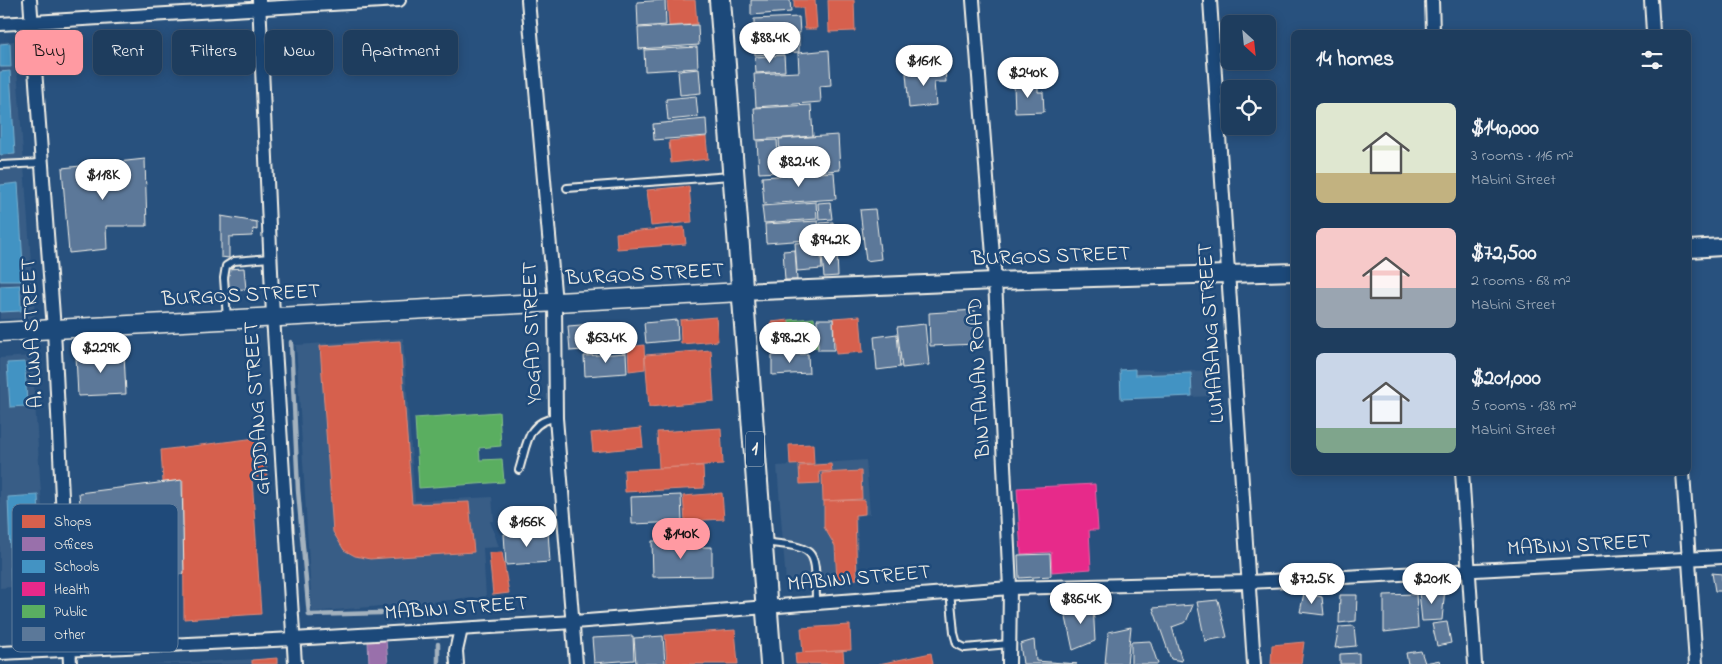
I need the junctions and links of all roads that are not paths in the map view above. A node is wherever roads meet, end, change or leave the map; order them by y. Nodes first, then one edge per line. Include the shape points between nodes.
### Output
1 (30, 0) edge
2 (399, 0) edge
3 (528, 0) edge
4 (720, 0) edge
5 (973, 0) edge
6 (1210, 0) edge
7 (1432, 0) edge
8 (1651, 0) edge
9 (260, 5) edge
10 (31, 21) junction
11 (0, 24) edge
12 (1433, 30) edge
13 (1653, 30) edge
14 (42, 163) junction
15 (0, 165) edge
16 (735, 175) junction
17 (567, 188) dead end
18 (1722, 247) edge
19 (1691, 248) edge
20 (270, 258) junction
21 (1291, 272) edge
22 (1228, 275) junction
23 (995, 281) junction
24 (741, 292) junction
25 (555, 303) junction
26 (273, 316) junction
27 (227, 319) junction
28 (54, 330) junction
29 (0, 332) edge
30 (556, 418) junction
31 (519, 470) dead end
32 (1462, 475) edge
33 (1683, 475) edge
34 (62, 504) edge
35 (762, 542) junction
36 (1722, 558) edge
37 (1689, 559) junction
38 (1470, 572) junction
39 (1248, 582) junction
40 (1010, 588) junction
41 (950, 592) junction
42 (816, 604) junction
43 (766, 607) junction
44 (574, 622) junction
45 (461, 629) junction
46 (293, 639) junction
47 (178, 644) edge
48 (1009, 644) junction
49 (17, 652) edge
50 (0, 653) edge
51 (295, 664) edge
52 (457, 664) edge
53 (576, 664) edge
54 (771, 664) edge
55 (1009, 664) edge
56 (1254, 664) edge
57 (1475, 664) edge
58 (1696, 664) edge

1 - 10 street, A. LUNA STREET
2 - 9 street
3 - 25 street, YOGAD STREET
4 - 16 main road, 1
5 - 23 street, BINTAWAN ROAD
6 - 22 street, LUMABANG STREET
7 - 12 street
8 - 13 street
9 - 10 street
9 - 20 street, GADDANG STREET
10 - 11 street
10 - 14 street, A. LUNA STREET
14 - 15 lane
14 - 28 street, A. LUNA STREET
16 - 17 lane
16 - 24 main road, 1
18 - 19 street
20 - 26 street, GADDANG STREET
20 - 27 lane via 234,261 226,266
21 - 22 street, BURGOS STREET
22 - 23 street, BURGOS STREET
22 - 39 street, LUMABANG STREET
23 - 24 street, BURGOS STREET
23 - 40 street, BINTAWAN ROAD
24 - 25 main road, BURGOS STREET
24 - 35 main road, 1
25 - 26 main road, BURGOS STREET
25 - 30 street, YOGAD STREET
26 - 27 main road, BURGOS STREET
26 - 46 street, GADDANG STREET
27 - 28 main road, BURGOS STREET
28 - 29 main road, BURGOS STREET
28 - 34 street, A. LUNA STREET
30 - 31 lane via 541,421 533,428
30 - 44 street, YOGAD STREET
32 - 38 street
33 - 37 street
35 - 42 lane via 799,546 809,552 815,562
35 - 43 main road, 1
36 - 37 street, MABINI STREET
37 - 38 street, MABINI STREET
37 - 58 street
38 - 39 street, MABINI STREET
38 - 57 street
39 - 40 street, MABINI STREET
39 - 56 street, LUMABANG STREET
40 - 41 street, MABINI STREET
40 - 48 street, BINTAWAN ROAD
41 - 42 street, MABINI STREET
41 - 48 lane via 957,644 965,648
42 - 43 street, MABINI STREET
43 - 44 street, MABINI STREET
43 - 54 main road, 1
44 - 45 street, MABINI STREET
44 - 53 street, YOGAD STREET
45 - 46 street, MABINI STREET
45 - 52 street
46 - 47 street, MABINI STREET
46 - 51 street, GADDANG STREET
48 - 55 street, BINTAWAN ROAD
49 - 50 street, MABINI STREET

